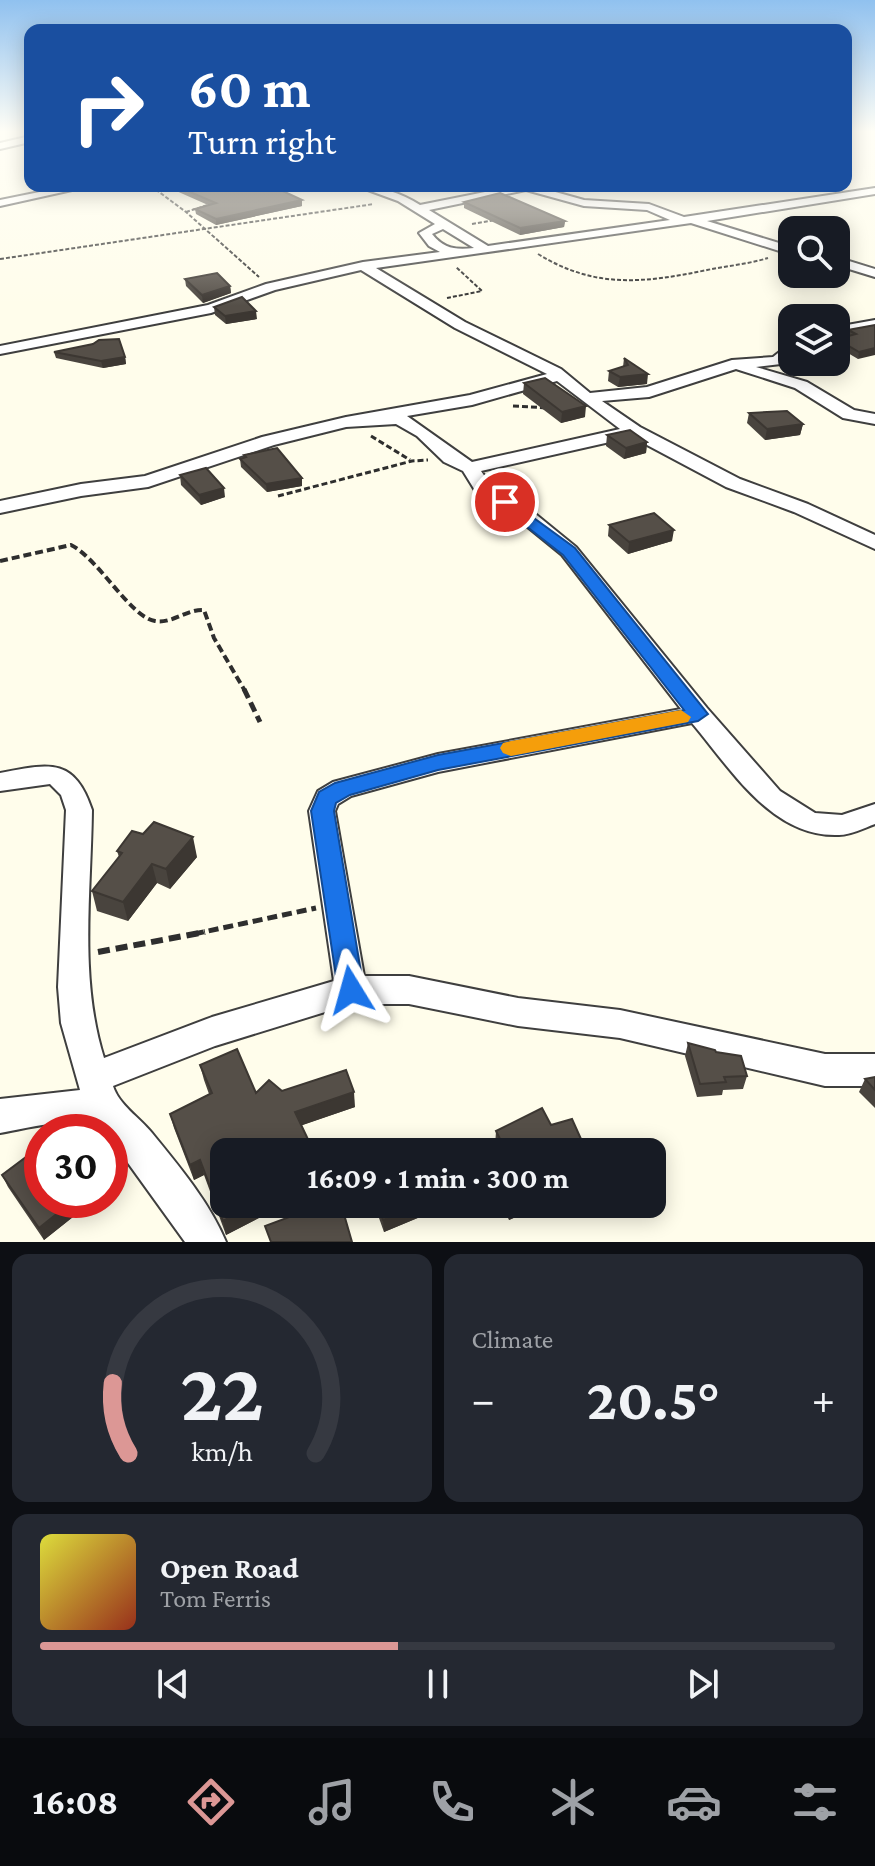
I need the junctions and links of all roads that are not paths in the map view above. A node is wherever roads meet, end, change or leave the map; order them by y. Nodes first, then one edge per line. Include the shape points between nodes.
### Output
1 (875, 191) edge
2 (55, 192) edge
3 (380, 192) edge
4 (494, 192) edge
5 (555, 192) edge
6 (0, 203) edge
7 (418, 209) junction
8 (686, 220) junction
9 (447, 226) junction
10 (483, 248) junction
11 (778, 248) edge
12 (449, 252) junction
13 (850, 265) edge
14 (363, 266) junction
15 (875, 273) edge
16 (875, 324) edge
17 (850, 328) edge
18 (0, 350) edge
19 (778, 360) edge
20 (732, 365) junction
21 (562, 376) junction
22 (586, 398) junction
23 (387, 417) junction
24 (875, 419) edge
25 (634, 431) junction
26 (471, 468) junction
27 (0, 507) edge
28 (875, 543) edge
29 (698, 714) junction
30 (0, 782) edge
31 (875, 814) edge
32 (351, 990) junction
33 (875, 1070) edge
34 (98, 1093) junction
35 (0, 1116) edge
36 (207, 1242) edge

1 - 8 street
2 - 6 street
3 - 7 street
4 - 7 street
5 - 8 street via 584,203 649,207
7 - 9 street
8 - 10 street
8 - 11 street
9 - 10 street
9 - 12 street via 425,233
10 - 12 street
12 - 14 street
13 - 15 street
14 - 18 street via 271,287 211,309
14 - 21 street via 460,325
16 - 17 street
19 - 20 street
20 - 22 street via 663,388
20 - 24 street via 801,385 849,414
21 - 22 street
21 - 23 street
22 - 25 street
23 - 26 street via 410,424
23 - 27 street via 268,441 160,479
25 - 26 street
25 - 28 street via 733,483
26 - 29 street via 483,488 569,551
29 - 31 street via 771,798 810,823 842,825
29 - 32 street via 438,763 342,789 327,798 322,811
30 - 34 street via 55,775 74,790 79,810 77,1023
32 - 33 street via 409,990 518,1012 620,1024 825,1070
32 - 34 street via 212,1032
34 - 35 street via 74,1106
34 - 36 street

